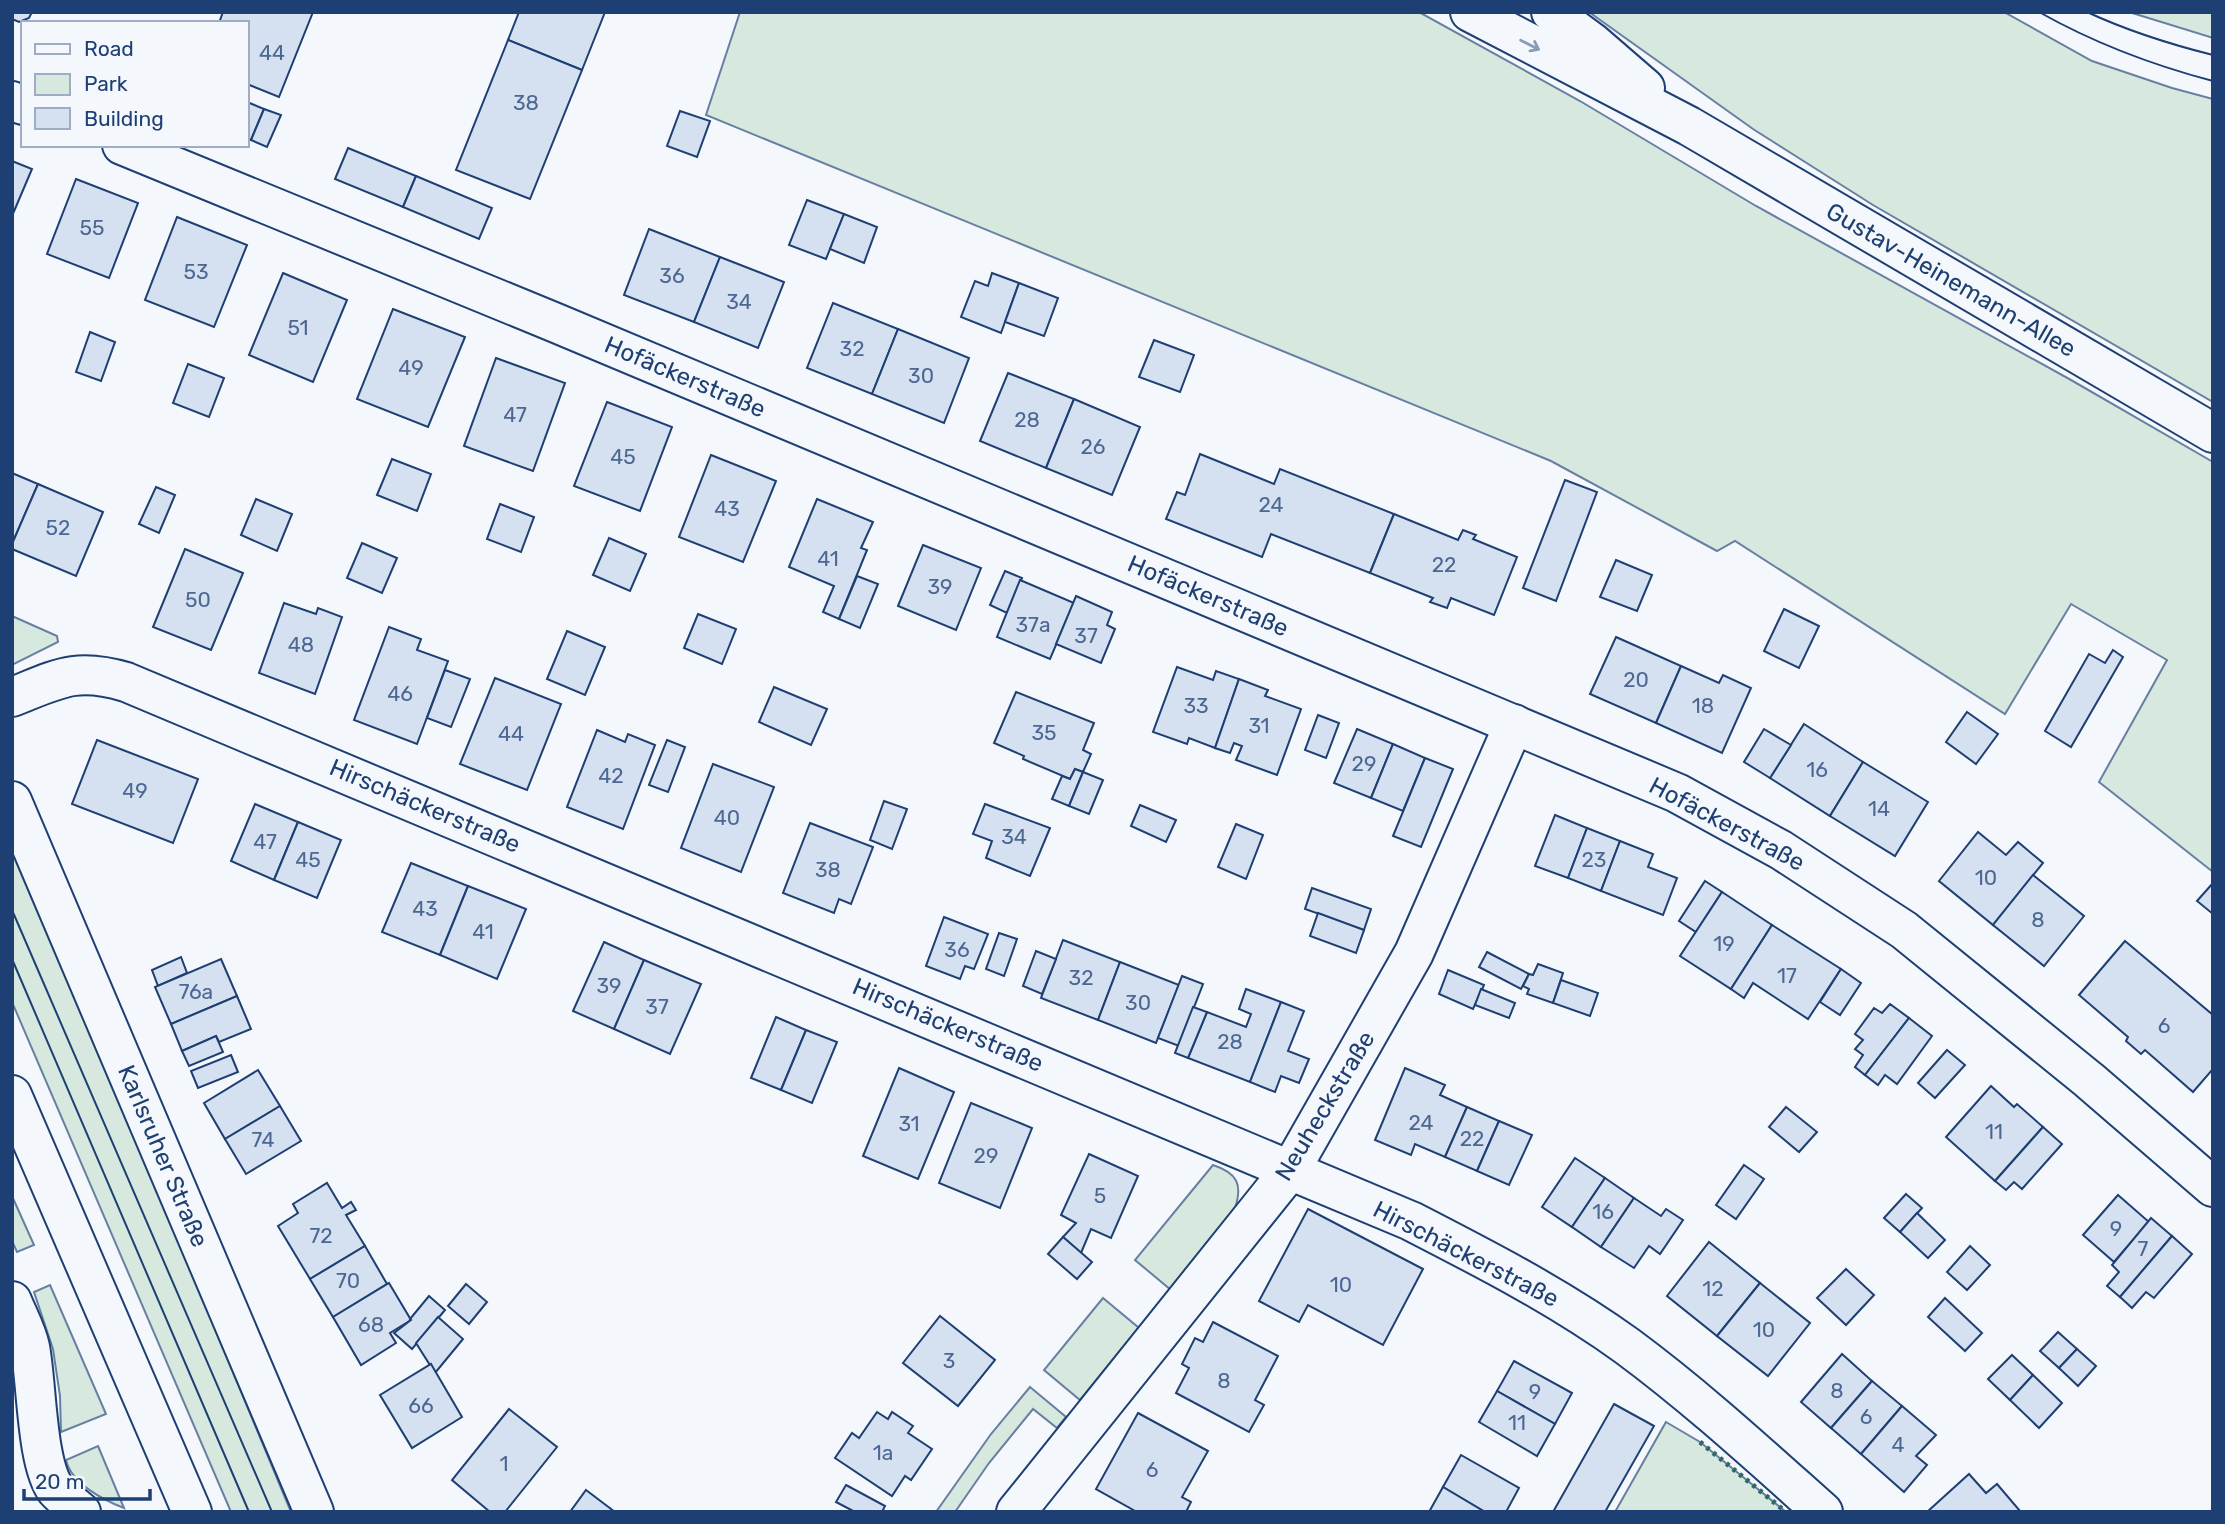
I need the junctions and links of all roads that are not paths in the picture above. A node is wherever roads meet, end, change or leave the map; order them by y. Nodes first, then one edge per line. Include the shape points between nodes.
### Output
1 (1470, 12) edge
2 (1551, 12) edge
3 (1689, 126) junction
4 (127, 147) edge
5 (2213, 433) edge
6 (12, 697) edge
7 (1514, 724) junction
8 (12, 801) edge
9 (12, 1095) edge
10 (1291, 1169) junction
11 (2213, 1187) edge
12 (12, 1301) edge
13 (27, 1450) edge
14 (81, 1512) edge
15 (192, 1512) edge
16 (314, 1512) edge
17 (1016, 1512) edge
18 (1823, 1512) edge

1 -> 3 street, Gustav-Heinemann-Allee
2 - 3 street, Gustav-Heinemann-Allee
3 - 5 street, Gustav-Heinemann-Allee
4 - 7 street, Hofäckerstraße
6 - 10 street, Hirschäckerstraße via 84,673 126,682
7 - 10 street, Neuheckstraße via 1414,953
7 - 11 street, Hofäckerstraße via 1677,793 1861,901 1904,930 2078,1071
8 - 16 street, Karlsruher Straße
9 - 15 street
10 - 17 street, Neuheckstraße
10 - 18 street, Hirschäckerstraße via 1410,1221 1570,1308 1715,1416
12 - 13 street via 29,1342 36,1385
13 - 14 street via 48,1473 56,1490

